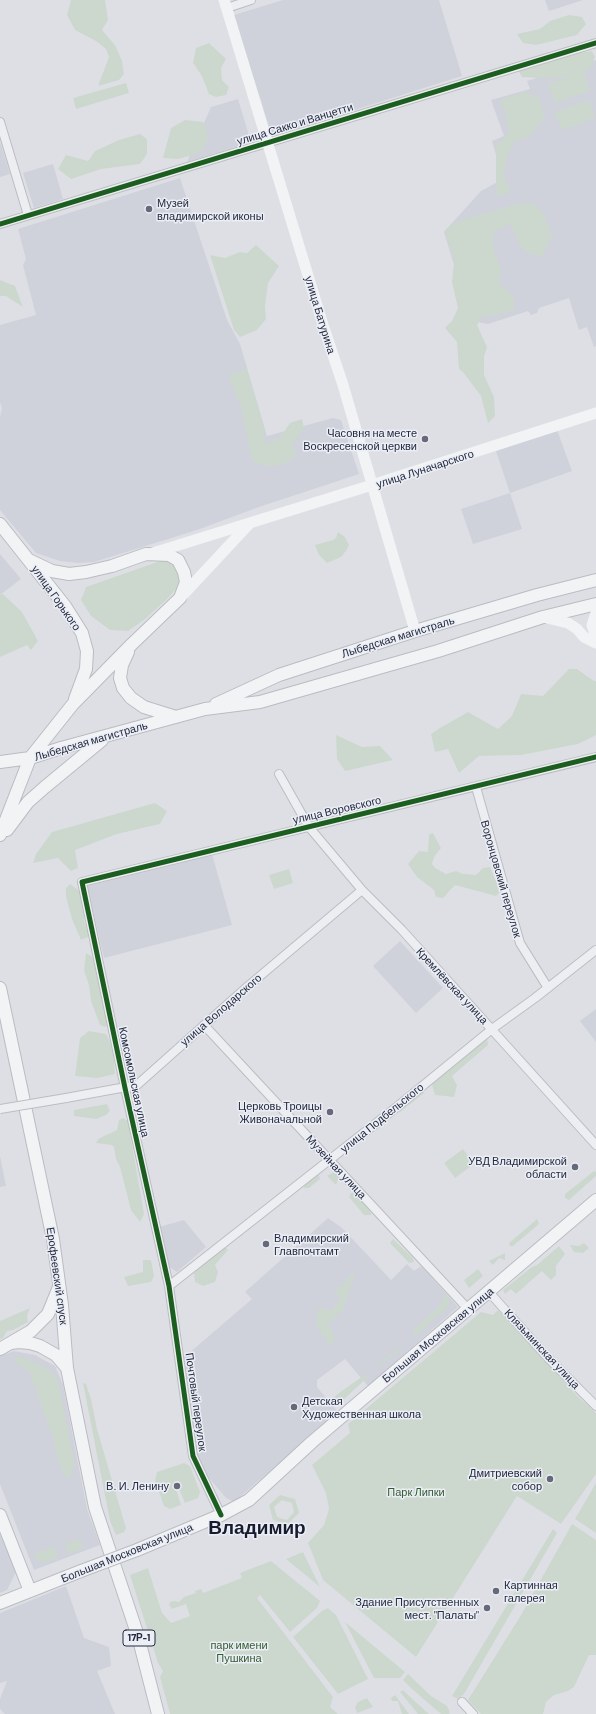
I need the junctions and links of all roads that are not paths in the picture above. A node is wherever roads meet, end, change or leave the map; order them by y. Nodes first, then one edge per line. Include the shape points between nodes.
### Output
1 (251, 0) edge
2 (226, 4) edge
3 (596, 43) edge
4 (0, 122) edge
5 (268, 143) junction
6 (28, 215) junction
7 (0, 224) edge
8 (596, 413) edge
9 (372, 486) junction
10 (252, 522) junction
11 (0, 524) edge
12 (146, 554) junction
13 (29, 560) junction
14 (596, 580) edge
15 (180, 598) junction
16 (596, 604) edge
17 (596, 613) edge
18 (543, 617) junction
19 (415, 631) junction
20 (596, 636) edge
21 (596, 643) edge
22 (132, 644) junction
23 (73, 704) junction
24 (205, 709) junction
25 (176, 717) junction
26 (106, 736) junction
27 (596, 757) edge
28 (30, 758) junction
29 (0, 762) edge
30 (279, 774) dead end
31 (476, 787) junction
32 (309, 827) junction
33 (0, 835) edge
34 (0, 841) edge
35 (82, 882) joint
36 (362, 890) junction
37 (596, 950) edge
38 (0, 988) edge
39 (548, 988) junction
40 (204, 1025) junction
41 (492, 1029) junction
42 (124, 1088) junction
43 (0, 1110) edge
44 (596, 1145) edge
45 (330, 1160) junction
46 (596, 1200) edge
47 (60, 1284) junction
48 (168, 1286) junction
49 (489, 1292) junction
50 (468, 1309) junction
51 (5, 1346) edge
52 (67, 1368) junction
53 (596, 1406) edge
54 (0, 1515) edge
55 (221, 1515) junction
56 (30, 1591) junction
57 (0, 1603) edge
58 (462, 1702) dead end
59 (158, 1714) edge
60 (473, 1714) edge

1 - 2 street
2 - 5 main road, улица Батурина
3 - 5 street, улица Сакко и Ванцетти
4 - 6 street
5 - 6 street, улица Сакко и Ванцетти
5 - 9 main road, улица Батурина
6 - 7 street, улица Сакко и Ванцетти
8 - 9 main road, улица Луначарского
9 - 10 main road, улица Луначарского
9 - 19 main road, улица Батурина
10 - 12 main road, улица Луначарского
10 - 15 main road, улица Луначарского
11 - 13 main road, улица Горького
12 - 13 main road, улица Луначарского via 106,568 69,574 52,571
12 - 15 main road via 169,555 178,560 186,582
13 - 23 main road, улица Горького via 65,606 82,633 87,650 86,669
14 - 19 main road, Лыбедская магистраль
15 - 22 main road, улица Луначарского
16 - 18 main road, Лыбедская магистраль
17 - 20 main road via 592,625
18 - 21 main road via 568,623 584,637
18 - 24 main road, Лыбедская магистраль via 438,651 260,702
19 - 24 main road, Лыбедская магистраль via 279,675
22 - 23 main road, улица Горького
22 - 25 main road via 122,665 120,678 123,688 131,698 144,707
23 - 28 main road, улица Горького
24 - 25 main road, Лыбедская магистраль
25 - 26 main road, Лыбедская магистраль
26 - 28 main road, Лыбедская магистраль
26 - 34 main road via 28,802
27 - 31 street, улица Воровского
28 - 29 main road, Лыбедская магистраль
28 - 33 main road
30 - 32 street, Кремлёвская улица
31 - 32 street, улица Воровского
31 - 39 street, Воронцовский переулок via 520,942
32 - 35 street, улица Воровского
32 - 36 street, Кремлёвская улица
35 - 42 street, Комсомольская улица
36 - 40 street, улица Володарского
36 - 41 street, Кремлёвская улица
37 - 39 street, улица Подбельского
38 - 47 main road, Ерофеевский спуск via 53,1239
39 - 41 street, улица Подбельского
40 - 42 street, улица Володарского via 137,1085
40 - 45 street, Музейная улица
41 - 44 street, Кремлёвская улица
41 - 45 street, улица Подбельского
42 - 43 street, улица Володарского, bridge
42 - 48 street, Комсомольская улица
45 - 48 street, улица Подбельского
45 - 50 street, Музейная улица
46 - 49 main road, Большая Московская улица
47 - 51 main road via 48,1314 31,1331
47 - 52 main road, Ерофеевский спуск
48 - 55 street, Почтовый переулок via 193,1456
49 - 50 main road, Большая Московская улица
49 - 53 street, Клязьминская улица via 549,1359
50 - 55 main road, Большая Московская улица via 248,1500
51 - 52 main road via 19,1342 40,1346 56,1355
52 - 59 main road, Ерофеевский спуск / 17Р-1 via 95,1507 138,1636
54 - 56 main road
55 - 56 main road, Большая Московская улица, bridge
56 - 57 main road, Большая Московская улица
58 - 60 street

